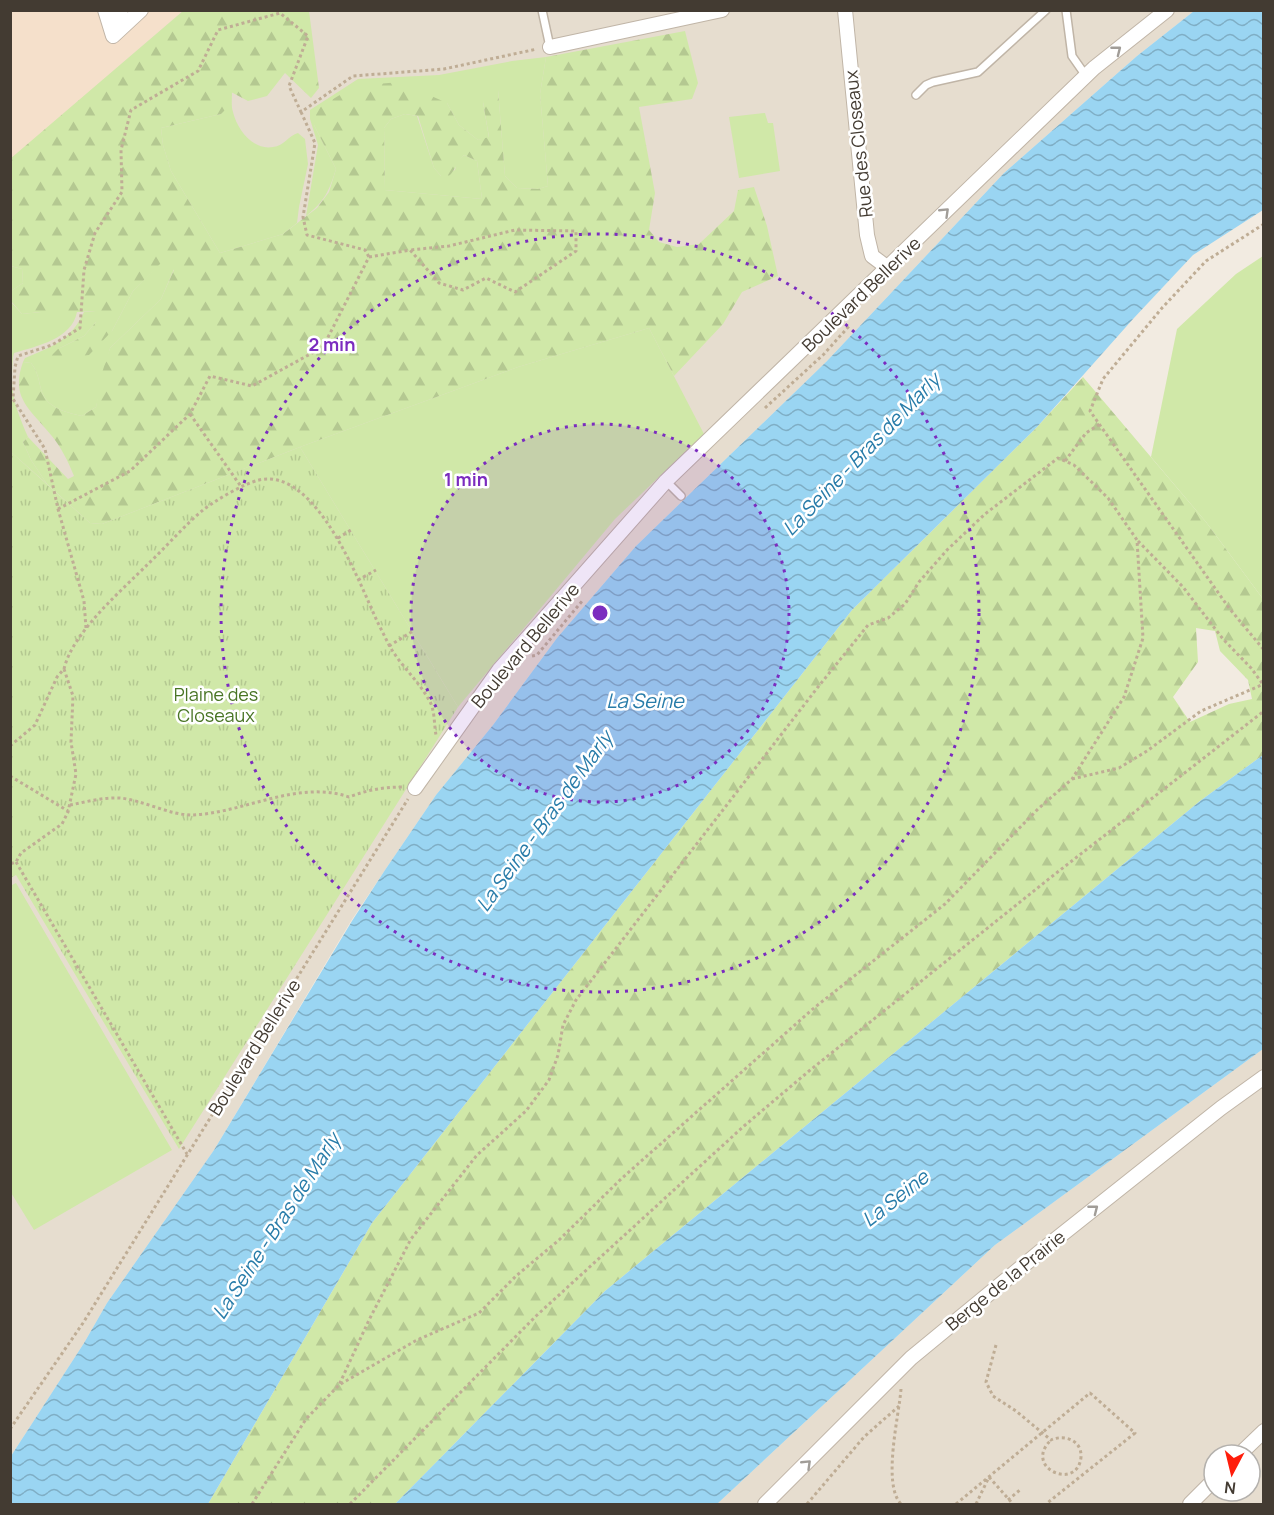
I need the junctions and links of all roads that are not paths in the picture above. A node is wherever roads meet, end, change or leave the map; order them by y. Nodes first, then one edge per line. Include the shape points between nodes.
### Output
1 (121, 10) edge
2 (141, 10) edge
3 (542, 10) edge
4 (722, 10) edge
5 (845, 10) edge
6 (1046, 10) edge
7 (1066, 10) edge
8 (1167, 10) edge
9 (671, 15) edge
10 (107, 16) edge
11 (550, 47) joint
12 (1086, 76) junction
13 (916, 95) dead end
14 (888, 268) junction
15 (666, 481) junction
16 (681, 496) dead end
17 (415, 788) road end
18 (1263, 1077) edge
19 (1202, 1492) edge
20 (765, 1504) edge
21 (1190, 1504) edge

1 - 10 street
2 - 10 street via 113,36
3 - 11 lane
4 - 9 street
5 - 14 street, Rue des Closeaux via 867,236 872,256
6 - 13 lane via 978,72 933,82
7 - 12 lane via 1072,56
12 -> 8 street, Boulevard Bellerive
9 - 11 street
14 -> 12 street, Boulevard Bellerive
14 - 15 street, Boulevard Bellerive
15 - 16 lane
15 - 17 street, Boulevard Bellerive via 509,659
20 -> 18 street, Berge de la Prairie via 903,1367 1041,1251
19 - 21 street

